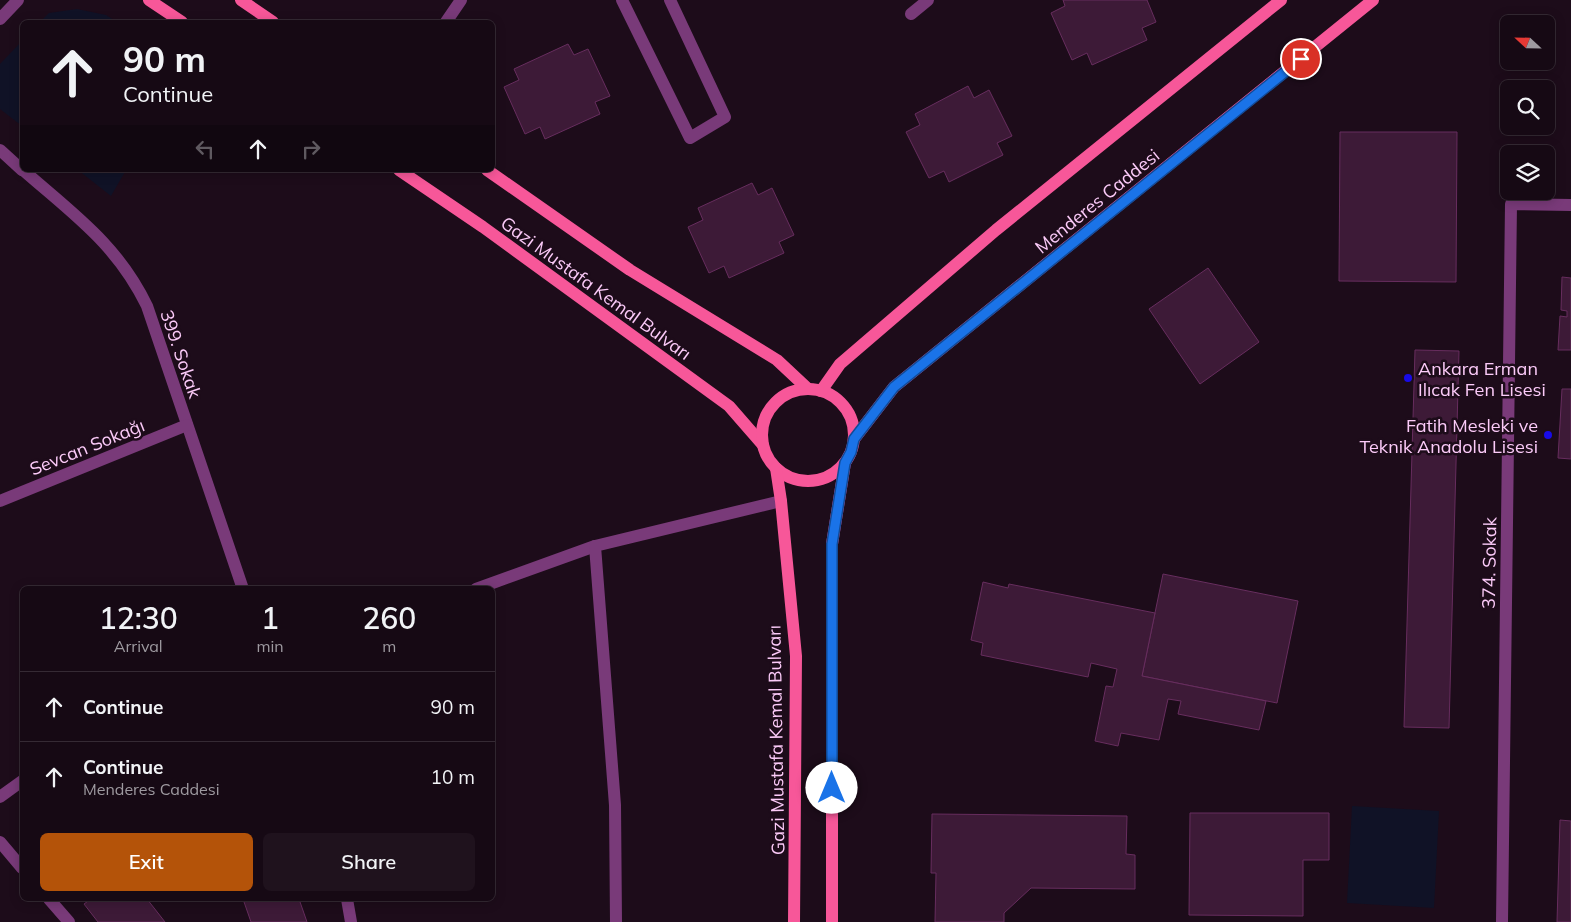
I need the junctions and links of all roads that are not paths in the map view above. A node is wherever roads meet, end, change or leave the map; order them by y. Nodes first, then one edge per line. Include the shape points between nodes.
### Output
1 (18, 0) edge
2 (149, 0) edge
3 (241, 0) edge
4 (461, 0) edge
5 (622, 0) edge
6 (670, 0) edge
7 (928, 0) edge
8 (1281, 0) edge
9 (1373, 0) edge
10 (911, 14) dead end
11 (0, 19) edge
12 (179, 20) edge
13 (271, 20) edge
14 (447, 20) edge
15 (0, 150) edge
16 (20, 167) edge
17 (25, 172) edge
18 (401, 172) edge
19 (490, 172) edge
20 (1571, 205) edge
21 (815, 390) junction
22 (187, 425) junction
23 (854, 439) junction
24 (763, 445) junction
25 (845, 463) junction
26 (776, 468) junction
27 (0, 500) edge
28 (781, 500) junction
29 (595, 546) junction
30 (242, 586) edge
31 (484, 586) edge
32 (20, 783) edge
33 (0, 797) edge
34 (0, 842) edge
35 (20, 866) edge
36 (51, 901) edge
37 (347, 901) edge
38 (69, 922) edge
39 (352, 922) edge
40 (616, 922) edge
41 (794, 922) edge
42 (832, 922) edge
43 (1502, 922) edge

1 - 11 street
2 - 12 main road
3 - 13 main road
4 - 14 street
5 - 6 street via 690,138 725,117
7 - 10 street
8 - 21 main road via 996,230 840,364
9 - 23 main road, Menderes Caddesi via 894,387
15 - 16 street, 399. Sokak
17 - 22 street, 399. Sokak via 106,243 124,265 146,306
18 - 24 main road, Gazi Mustafa Kemal Bulvarı via 729,406
19 - 21 main road, Gazi Mustafa Kemal Bulvarı via 630,270 776,360
20 - 43 street, 374. Sokak via 1511,204
21 - 23 main road via 838,400 854,426
21 - 24 main road via 784,396 773,405 762,432
22 - 27 street, Sevcan Sokağı
22 - 30 street, 399. Sokak
23 - 25 main road
24 - 26 main road
25 - 26 main road via 829,476 811,481 787,476
25 - 42 main road via 832,544
26 - 28 main road, Gazi Mustafa Kemal Bulvarı
28 - 29 street
28 - 41 main road, Gazi Mustafa Kemal Bulvarı via 796,656
29 - 31 street
29 - 40 street via 615,805
32 - 33 street
34 - 35 street
36 - 38 street
37 - 39 street

